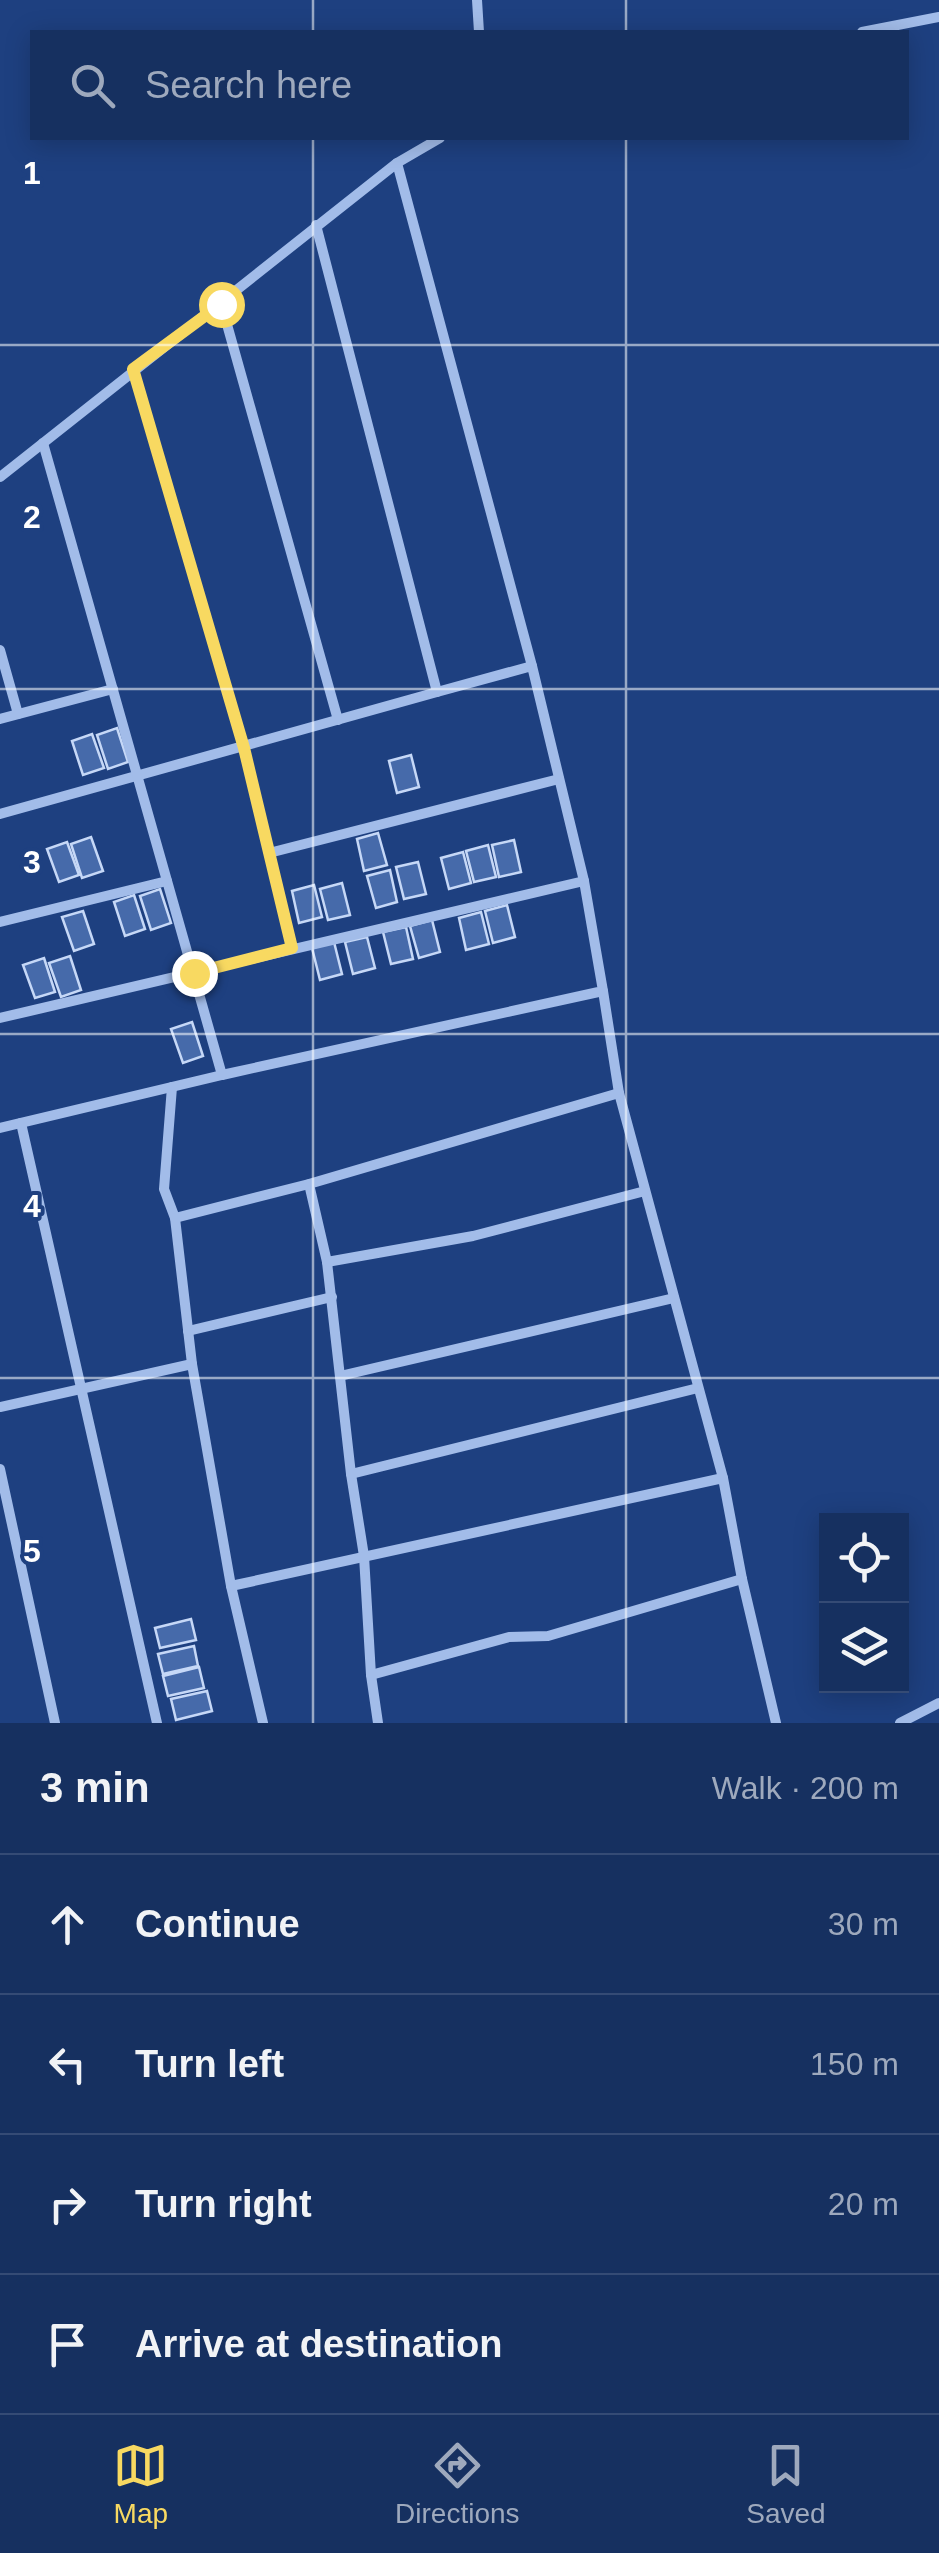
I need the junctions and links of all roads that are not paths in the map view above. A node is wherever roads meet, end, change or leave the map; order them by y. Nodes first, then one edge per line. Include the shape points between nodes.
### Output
1 (477, 0) edge
2 (939, 16) edge
3 (479, 30) edge
4 (872, 30) edge
5 (437, 140) edge
6 (397, 163) junction
7 (316, 226) junction
8 (221, 304) junction
9 (133, 369) junction
10 (42, 443) junction
11 (0, 477) edge
12 (0, 650) edge
13 (532, 666) junction
14 (112, 688) junction
15 (437, 692) junction
16 (18, 714) junction
17 (0, 719) edge
18 (338, 720) junction
19 (244, 748) junction
20 (138, 777) junction
21 (559, 780) junction
22 (0, 814) edge
23 (268, 853) junction
24 (167, 880) junction
25 (584, 881) junction
26 (0, 922) edge
27 (292, 948) junction
28 (194, 973) junction
29 (603, 991) junction
30 (0, 1018) edge
31 (222, 1075) junction
32 (172, 1087) junction
33 (619, 1093) junction
34 (21, 1123) junction
35 (0, 1128) edge
36 (309, 1184) junction
37 (645, 1191) junction
38 (175, 1218) junction
39 (327, 1262) junction
40 (332, 1297) junction
41 (674, 1298) junction
42 (188, 1331) junction
43 (192, 1364) junction
44 (340, 1376) junction
45 (698, 1388) junction
46 (82, 1391) junction
47 (0, 1407) edge
48 (0, 1469) edge
49 (351, 1474) junction
50 (723, 1478) junction
51 (364, 1556) junction
52 (742, 1580) junction
53 (231, 1586) junction
54 (370, 1676) junction
55 (939, 1704) edge
56 (55, 1723) edge
57 (157, 1723) edge
58 (263, 1723) edge
59 (378, 1723) edge
60 (776, 1723) edge
61 (900, 1723) edge

1 - 3 street
2 - 4 street
5 - 6 street
6 - 7 street
6 - 13 street
7 - 8 street
7 - 15 street
8 - 9 street
8 - 18 street
9 - 10 street
9 - 19 street
10 - 11 street
10 - 14 street
12 - 16 street
13 - 15 street
13 - 21 street
14 - 16 street
14 - 20 street
15 - 18 street
16 - 17 street
18 - 19 street
19 - 20 street
19 - 23 street
20 - 22 street
20 - 24 street
21 - 23 street
21 - 25 street
23 - 27 street
24 - 26 street
24 - 28 street
25 - 27 street
25 - 29 street
27 - 28 street
28 - 30 street
28 - 31 street
29 - 31 street
29 - 33 street
31 - 32 street
32 - 34 street
32 - 38 street via 164,1189
33 - 36 street
33 - 37 street
34 - 35 street
34 - 46 street
36 - 38 street
36 - 39 street
37 - 39 street via 473,1236
37 - 41 street
38 - 42 street
39 - 40 street
40 - 42 street
40 - 44 street
41 - 44 street
41 - 45 street
42 - 43 street
43 - 46 street
43 - 53 street
44 - 49 street
45 - 49 street
45 - 50 street
46 - 47 street
46 - 57 street
48 - 56 street
49 - 51 street
50 - 51 street
50 - 52 street
51 - 53 street
51 - 54 street
52 - 54 street via 548,1636 509,1637
52 - 60 street
53 - 58 street
54 - 59 street
55 - 61 street

